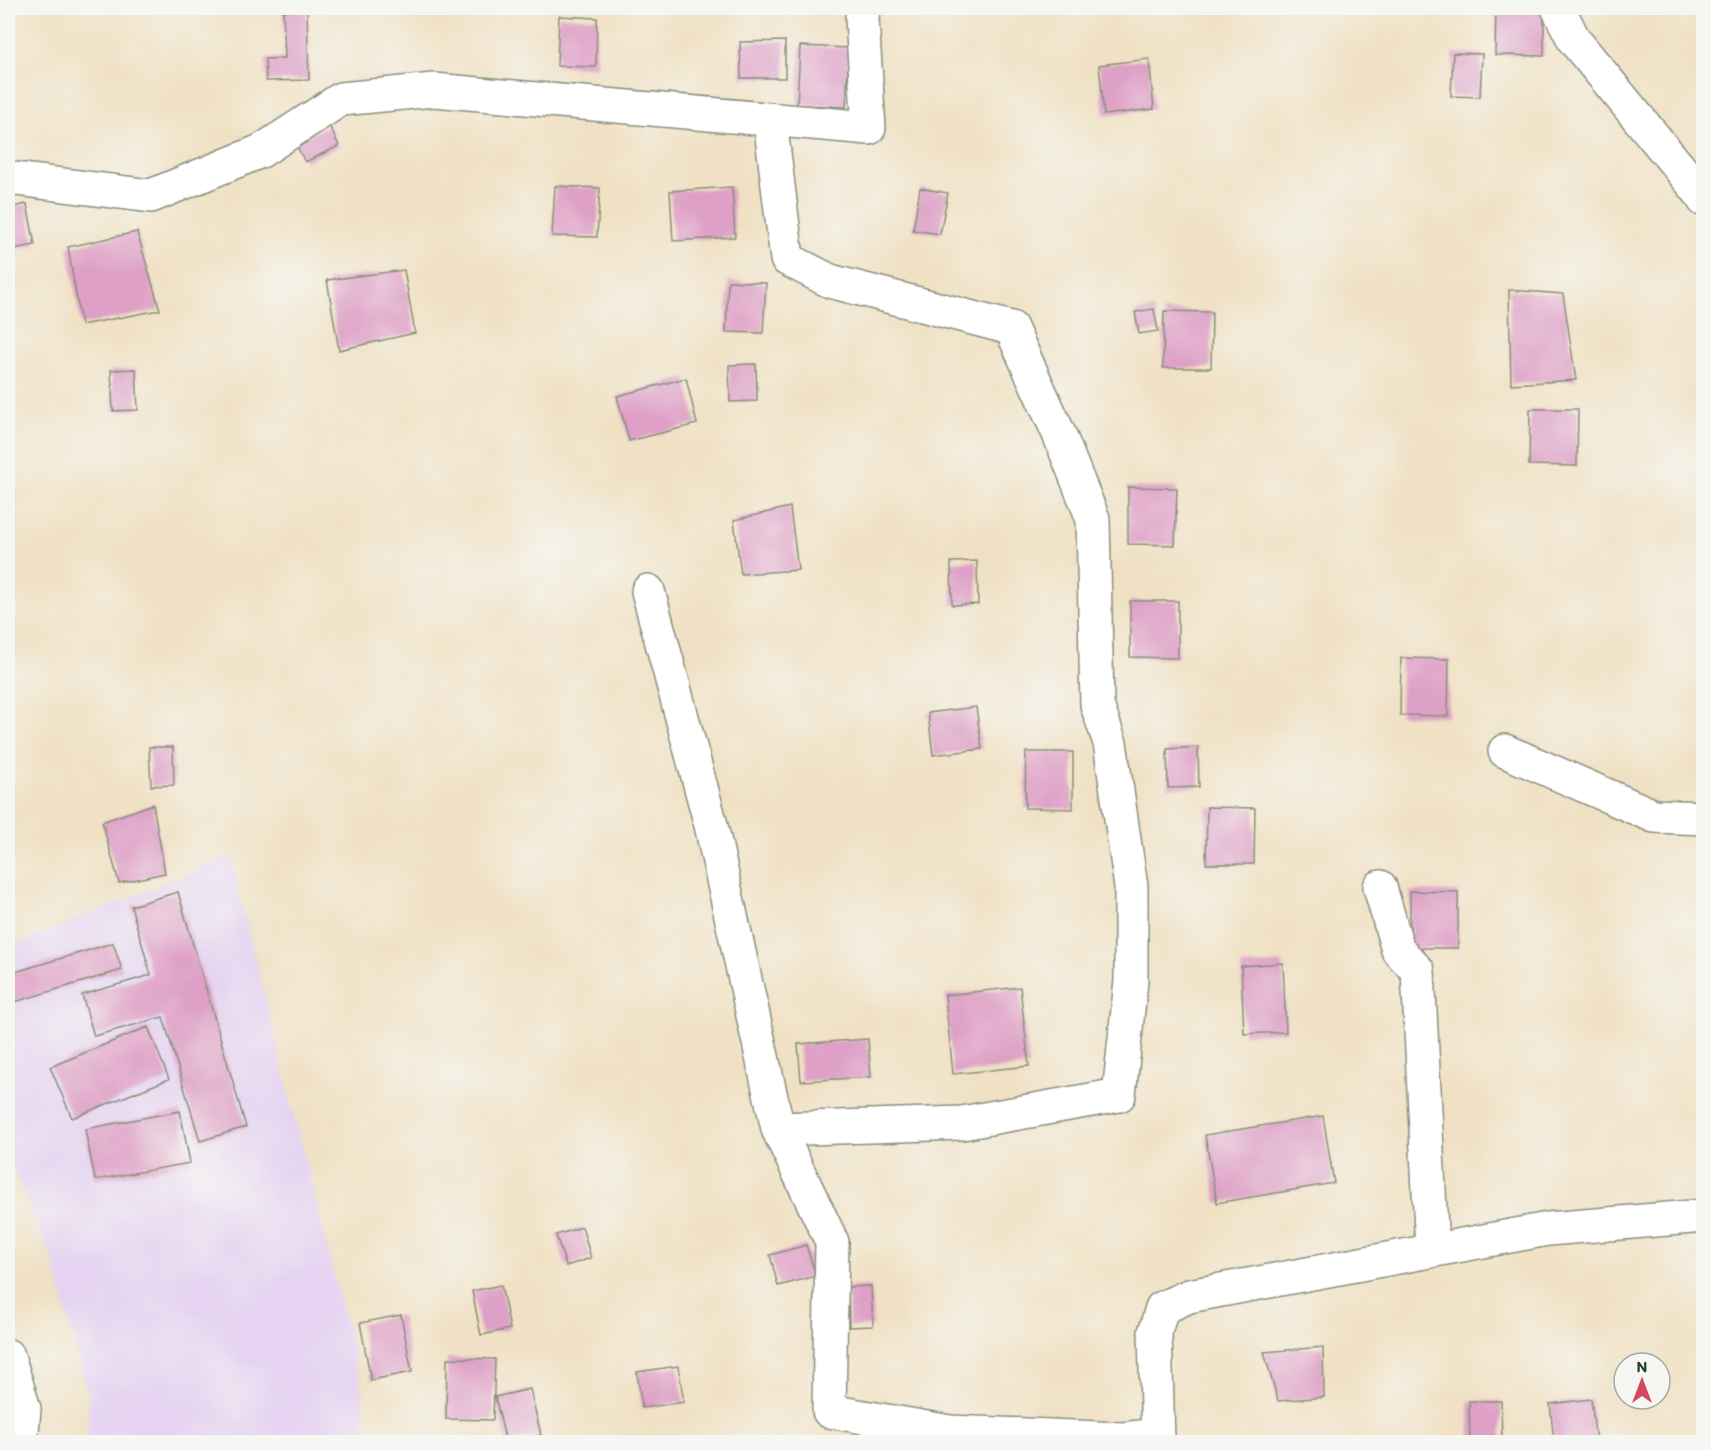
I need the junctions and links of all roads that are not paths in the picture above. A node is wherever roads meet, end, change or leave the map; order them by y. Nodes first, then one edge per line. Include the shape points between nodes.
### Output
1 (863, 8) edge
2 (1558, 8) edge
3 (770, 120) junction
4 (8, 178) edge
5 (1704, 200) edge
6 (648, 591) dead end
7 (1505, 751) dead end
8 (1704, 818) edge
9 (1380, 887) dead end
10 (778, 1130) junction
11 (1704, 1216) edge
12 (1432, 1250) junction
13 (8, 1356) edge
14 (1158, 1439) edge
15 (21, 1443) edge

1 - 3 street via 869,128
2 - 5 street via 1574,40
3 - 4 street via 434,90 341,99 261,151 151,196
3 - 10 street via 787,258 830,281 1011,328 1093,519 1097,705 1110,743 1131,887 1131,981 1119,1095 962,1123
6 - 10 street via 711,825
7 - 8 street via 1654,816
9 - 12 street via 1398,950 1418,971
10 - 14 street via 832,1242 829,1411 950,1432
11 - 12 street via 1548,1228
12 - 14 street via 1189,1296 1162,1308 1155,1332
13 - 15 street via 24,1409

